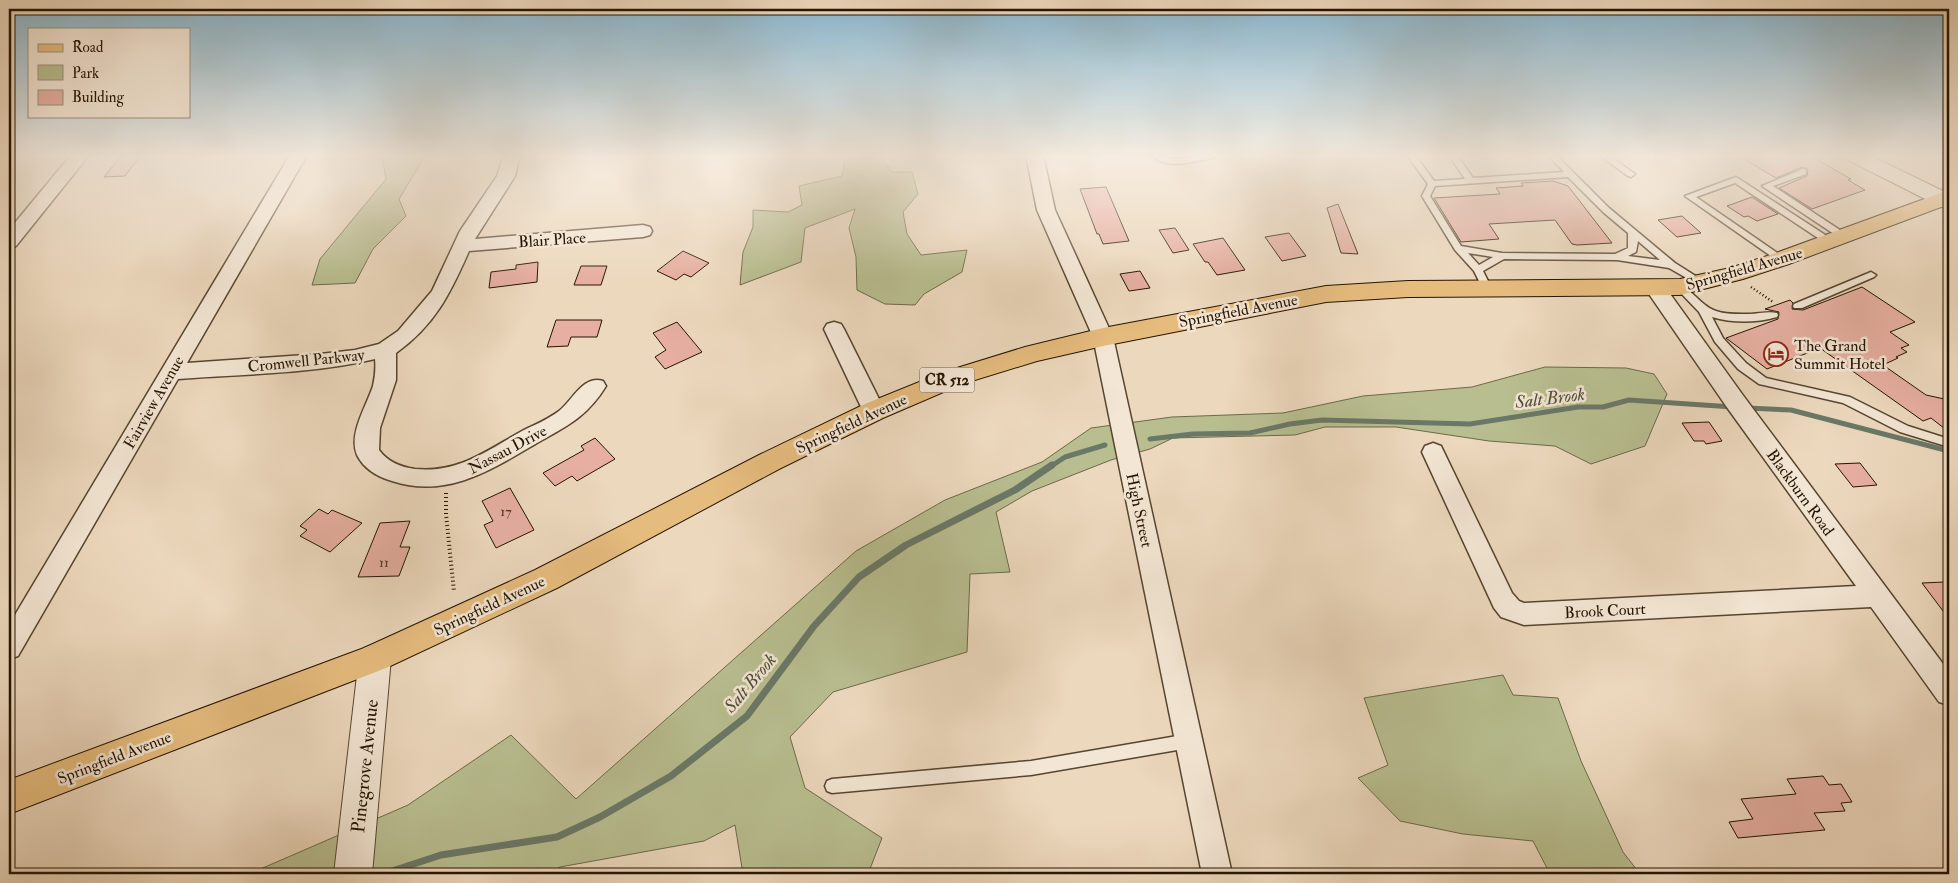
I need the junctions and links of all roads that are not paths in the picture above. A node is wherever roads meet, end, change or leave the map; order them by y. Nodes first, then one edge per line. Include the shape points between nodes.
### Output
1 (46, 196) edge
2 (273, 196) edge
3 (492, 196) edge
4 (1043, 196) edge
5 (1426, 196) edge
6 (1594, 196) edge
7 (1689, 196) edge
8 (1764, 196) edge
9 (1780, 196) edge
10 (1947, 200) edge
11 (643, 231) dead end
12 (1633, 232) junction
13 (1837, 239) junction
14 (9, 242) edge
15 (462, 246) junction
16 (1458, 248) junction
17 (1502, 256) junction
18 (1617, 256) junction
19 (1780, 259) junction
20 (1871, 275) dead end
21 (1482, 280) junction
22 (1677, 281) junction
23 (1798, 306) dead end
24 (1703, 310) junction
25 (1773, 315) dead end
26 (834, 329) dead end
27 (1103, 337) junction
28 (385, 350) junction
29 (170, 372) junction
30 (595, 386) dead end
31 (874, 411) junction
32 (1949, 443) edge
33 (1433, 452) dead end
34 (1877, 596) junction
35 (9, 648) edge
36 (375, 658) junction
37 (1946, 682) edge
38 (1189, 741) junction
39 (832, 786) dead end
40 (9, 797) edge
41 (353, 874) edge
42 (1217, 874) edge

1 - 14 street
2 - 29 street, Fairview Avenue
3 - 15 street, Cromwell Parkway
4 - 27 street, High Street via 1046,210
5 - 16 lane
6 - 12 lane
7 - 19 lane
8 - 13 lane
9 - 13 lane
10 - 13 main road, Springfield Avenue / CR 512
11 - 15 street, Blair Place
12 - 18 lane via 1633,250
12 - 22 lane
13 - 19 main road, Springfield Avenue / CR 512
15 - 28 street, Cromwell Parkway via 441,293 428,311 405,336
16 - 17 lane
16 - 21 lane
17 - 18 lane
17 - 21 lane
18 - 22 lane
19 - 22 main road, Springfield Avenue / CR 512 via 1735,274
20 - 23 lane
21 - 22 main road, Springfield Avenue / CR 512
21 - 27 main road, Springfield Avenue / CR 512 via 1326,294
22 - 24 lane
22 - 34 street, Blackburn Road via 1739,406
24 - 25 lane via 1738,317
24 - 32 lane via 1719,340 1742,366 1763,381 1846,400 1904,429
26 - 31 street
27 - 31 main road, Springfield Avenue / CR 512 via 1034,353 953,378
27 - 38 street, High Street
28 - 29 street, Cromwell Parkway via 320,361
28 - 30 street, Nassau Drive via 385,381 366,440 367,451 375,462 402,475 420,478 459,474 569,415
29 - 35 street, Fairview Avenue
31 - 36 main road, Springfield Avenue / CR 512 via 546,579
33 - 34 street, Brook Court via 1503,600 1510,609 1524,614
34 - 37 street, Blackburn Road
36 - 40 main road, Springfield Avenue / CR 512
36 - 41 street, Pinegrove Avenue
38 - 39 lane via 1031,768
38 - 42 street, High Street

